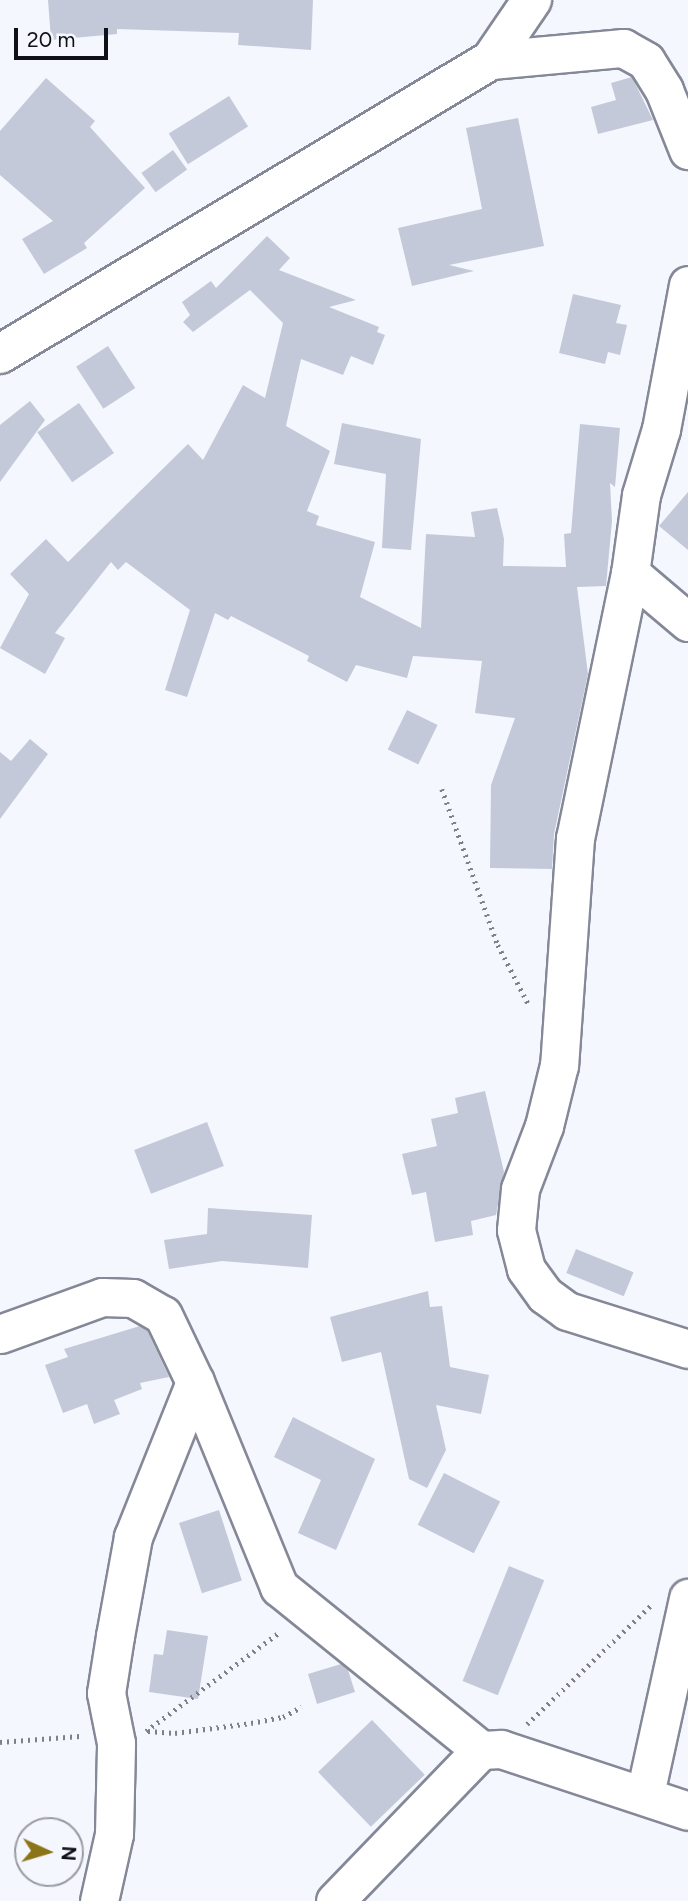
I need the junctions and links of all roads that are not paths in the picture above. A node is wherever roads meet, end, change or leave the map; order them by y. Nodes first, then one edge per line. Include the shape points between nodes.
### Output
1 (532, 0) edge
2 (491, 60) junction
3 (688, 150) edge
4 (688, 285) edge
5 (0, 354) edge
6 (630, 573) junction
7 (688, 622) edge
8 (0, 1334) edge
9 (688, 1349) edge
10 (195, 1382) junction
11 (673, 1599) edge
12 (491, 1750) junction
13 (645, 1794) junction
14 (688, 1811) edge
15 (99, 1901) edge
16 (335, 1901) edge

1 - 2 street
2 - 3 street via 623,48 646,61 664,90
2 - 5 street
4 - 6 street via 661,429 641,495
6 - 7 street
6 - 9 street via 575,838 559,1065 544,1126 520,1189 516,1230 526,1269 545,1295 567,1311
8 - 10 street via 102,1297 133,1298 163,1315
10 - 12 street via 279,1587
10 - 15 street via 133,1537 106,1693 130,1732
11 - 13 street
12 - 13 street
12 - 16 street
13 - 14 street

